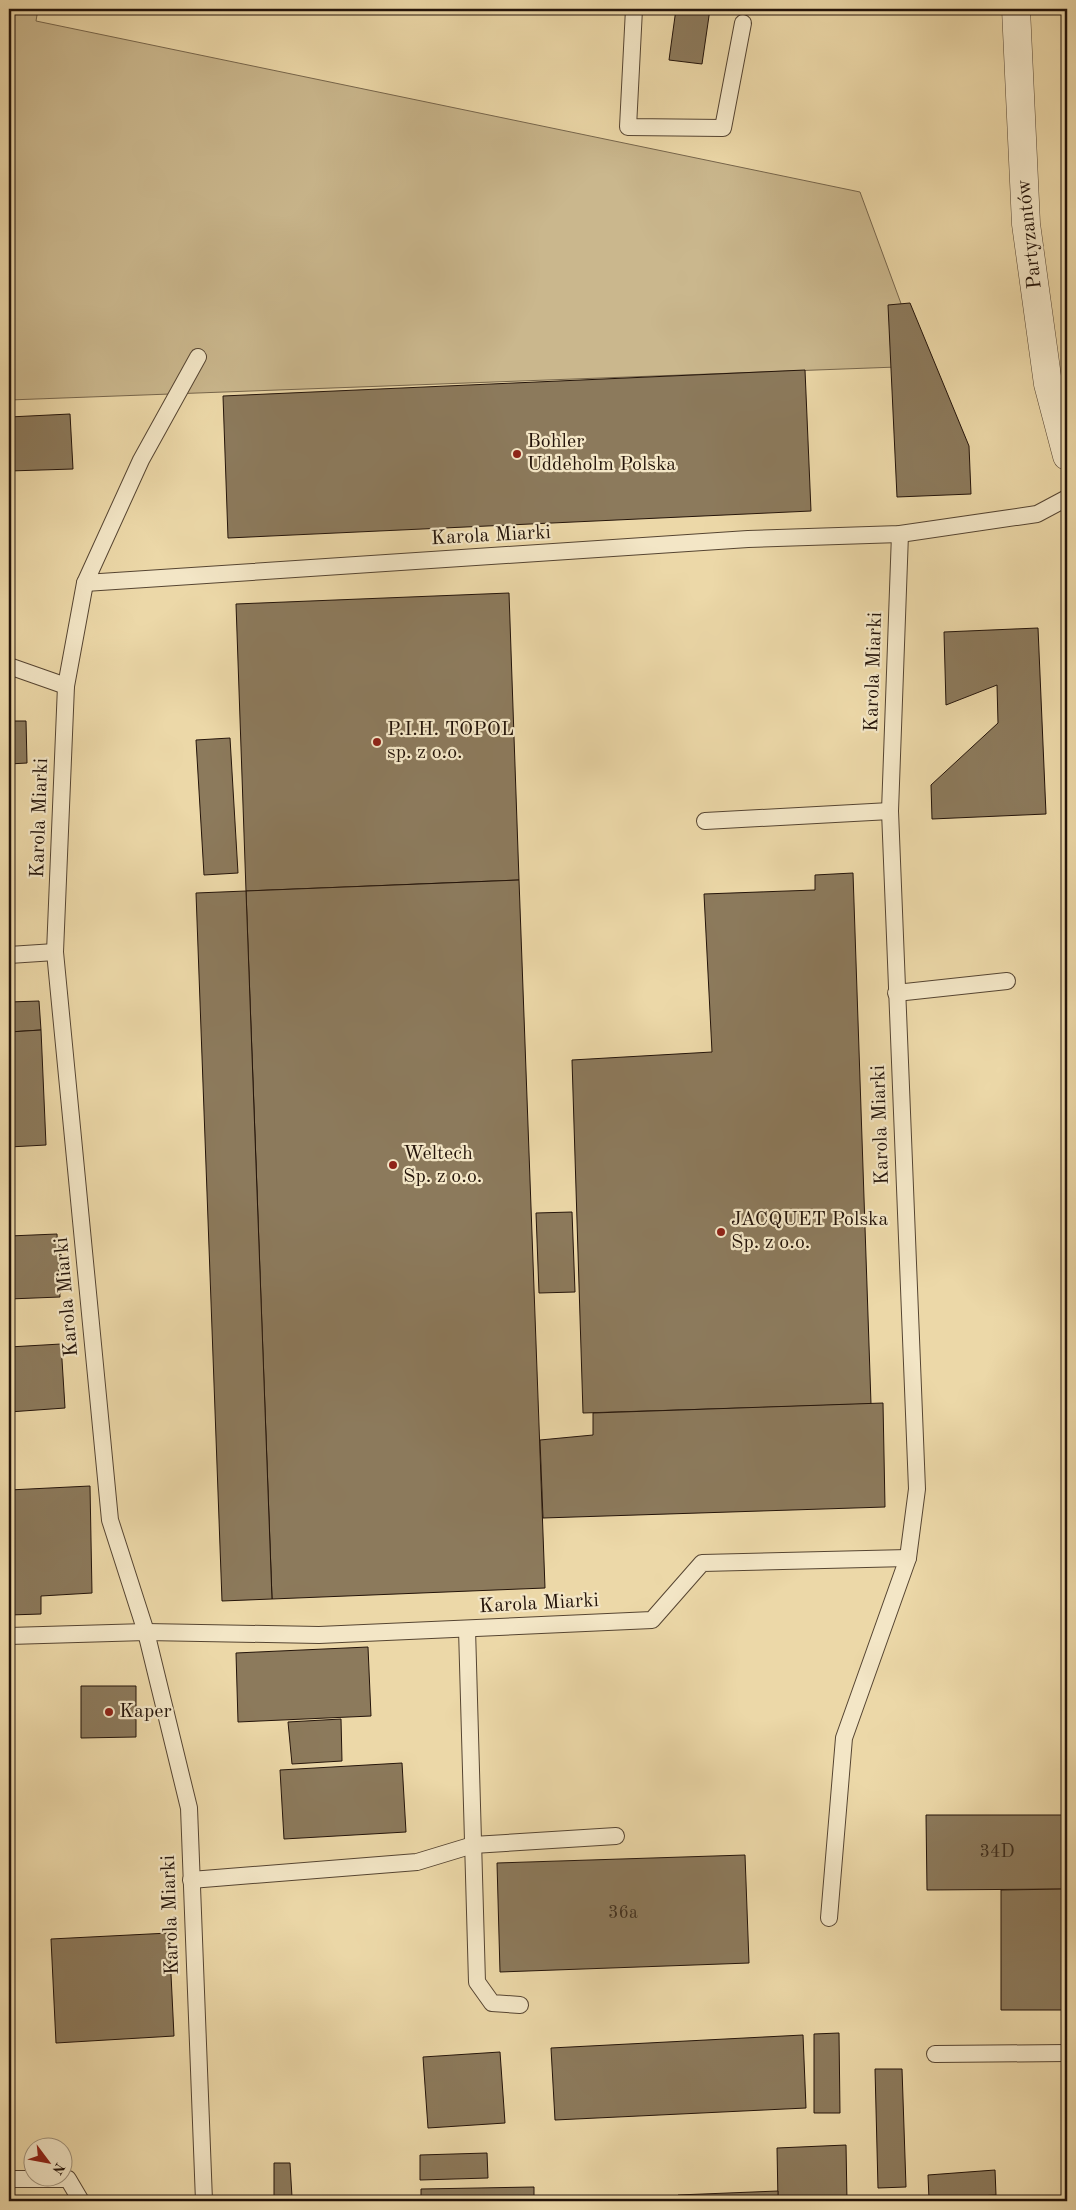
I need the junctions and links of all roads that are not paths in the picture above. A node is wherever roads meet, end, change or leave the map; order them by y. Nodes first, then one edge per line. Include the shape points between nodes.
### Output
1 (634, 9) edge
2 (1016, 9) edge
3 (743, 23) dead end
4 (198, 357) dead end
5 (1067, 456) edge
6 (1067, 498) edge
7 (900, 534) junction
8 (86, 584) junction
9 (9, 666) edge
10 (66, 686) junction
11 (890, 811) junction
12 (705, 821) dead end
13 (56, 952) junction
14 (9, 955) edge
15 (1007, 982) dead end
16 (896, 993) junction
17 (908, 1558) junction
18 (467, 1628) junction
19 (146, 1632) junction
20 (9, 1636) edge
21 (616, 1836) dead end
22 (473, 1845) junction
23 (191, 1880) junction
24 (829, 1918) dead end
25 (520, 2005) dead end
26 (1067, 2053) edge
27 (935, 2054) dead end
28 (9, 2180) edge
29 (81, 2201) edge
30 (204, 2201) edge

1 - 3 lane via 628,127 723,128
2 - 5 street, Partyzantów via 1026,224 1048,384
4 - 8 lane, Karola Miarki via 141,460
6 - 7 lane, Karola Miarki via 1037,514
7 - 8 lane, Karola Miarki via 748,539
7 - 11 lane, Karola Miarki
8 - 10 lane, Karola Miarki
9 - 10 lane
10 - 13 lane, Karola Miarki
11 - 12 lane
11 - 16 lane, Karola Miarki
13 - 14 lane
13 - 19 lane, Karola Miarki via 110,1520
15 - 16 lane
16 - 17 lane, Karola Miarki via 917,1488
17 - 18 lane, Karola Miarki via 702,1562 652,1620
17 - 24 lane, Karola Miarki via 844,1738
18 - 19 lane, Karola Miarki via 319,1635
18 - 22 lane
19 - 20 lane, Karola Miarki
19 - 23 lane, Karola Miarki via 189,1808
21 - 22 lane
22 - 23 lane via 418,1862
22 - 25 lane via 477,1982 492,2003
23 - 30 lane, Karola Miarki
26 - 27 lane
28 - 29 lane via 68,2178

